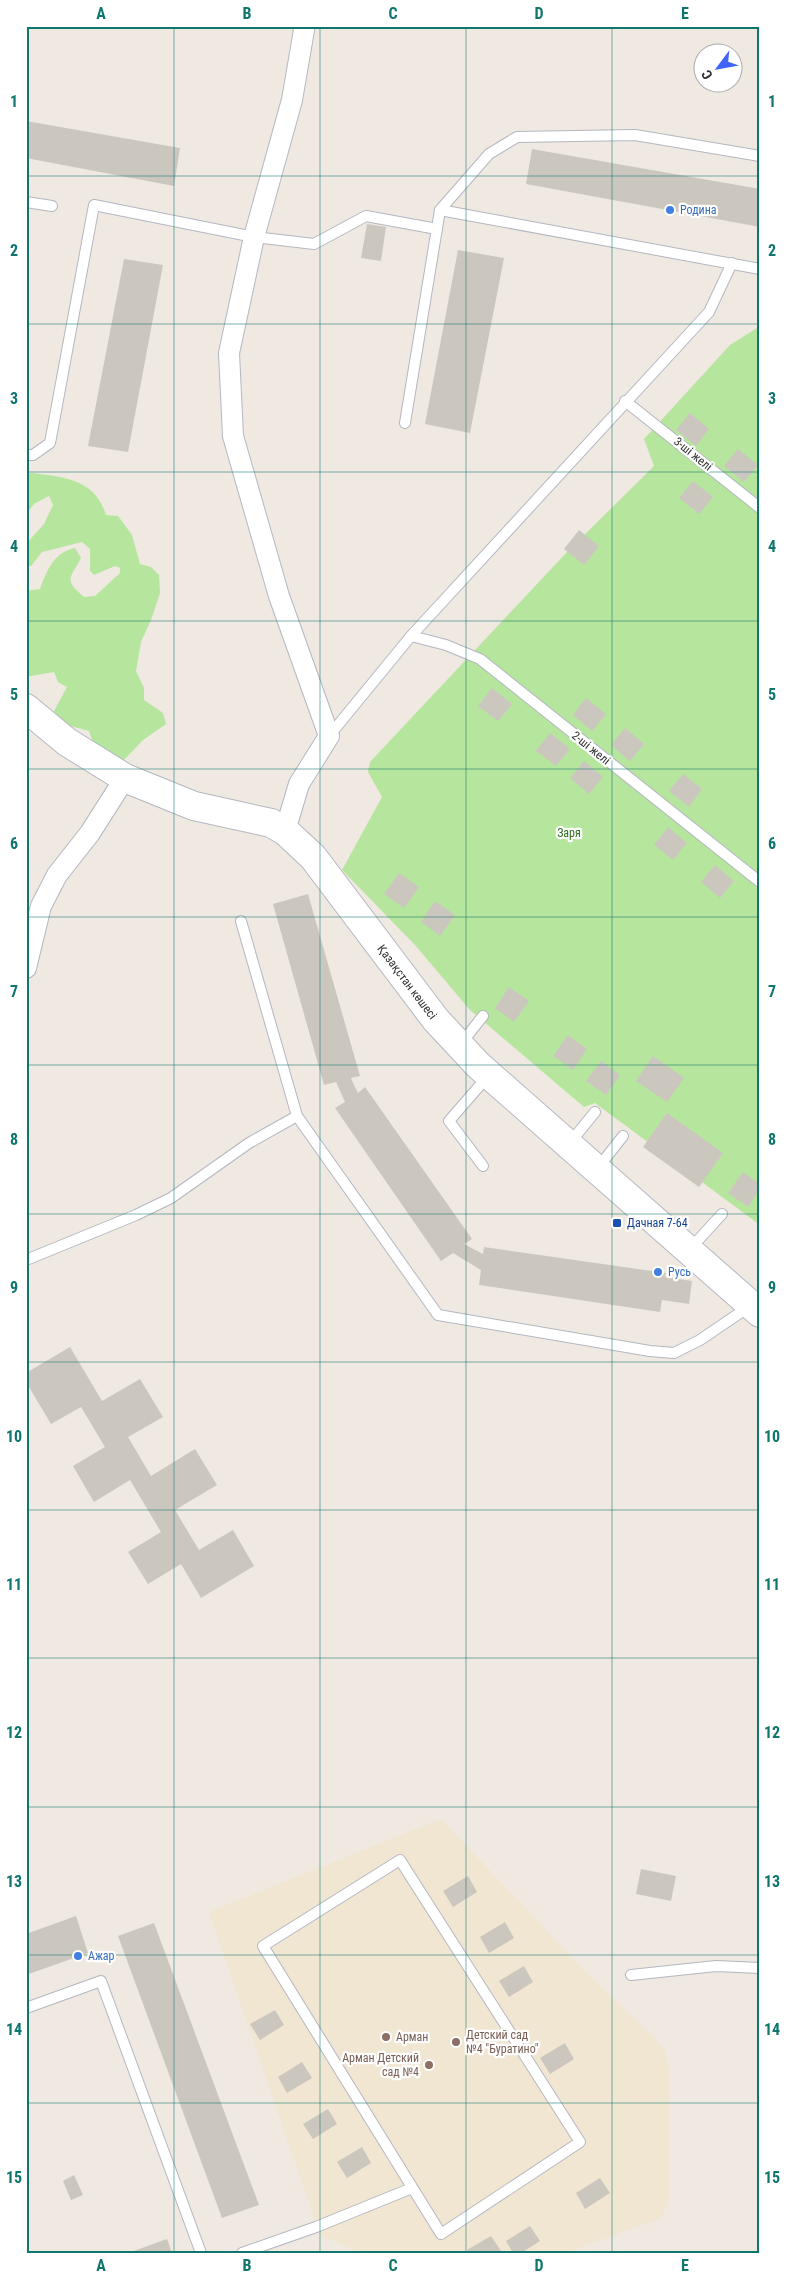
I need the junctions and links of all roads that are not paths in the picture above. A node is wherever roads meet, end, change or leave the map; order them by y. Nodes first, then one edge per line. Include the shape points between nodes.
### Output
1 (303, 26) edge
2 (760, 156) edge
3 (26, 202) edge
4 (52, 206) dead end
5 (440, 210) junction
6 (437, 229) junction
7 (254, 237) junction
8 (732, 263) junction
9 (760, 269) edge
10 (625, 401) junction
11 (405, 422) dead end
12 (26, 455) edge
13 (760, 508) edge
14 (411, 636) junction
15 (26, 708) edge
16 (329, 736) junction
17 (125, 778) junction
18 (285, 831) junction
19 (760, 882) edge
20 (241, 921) dead end
21 (26, 968) edge
22 (483, 1016) dead end
23 (459, 1046) junction
24 (489, 1076) junction
25 (595, 1112) dead end
26 (297, 1116) junction
27 (623, 1136) dead end
28 (568, 1145) junction
29 (483, 1166) dead end
30 (596, 1169) junction
31 (722, 1214) dead end
32 (689, 1250) junction
33 (26, 1260) edge
34 (755, 1309) edge
35 (760, 1968) edge
36 (631, 1975) dead end
37 (26, 2008) edge
38 (412, 2188) junction
39 (201, 2253) edge
40 (242, 2253) edge

1 - 7 street via 292,100
2 - 5 lane via 634,135 517,137 490,154
3 - 4 lane
5 - 6 lane
5 - 8 lane
6 - 7 lane via 366,216 314,244
6 - 11 lane
7 - 12 lane via 94,205 50,443 33,455
7 - 16 street via 229,353 233,436 279,596
8 - 9 lane
8 - 10 lane via 709,312
10 - 13 lane, 3-ші желі
10 - 14 lane
14 - 16 lane
14 - 19 lane, 2-ші желі via 446,645 480,659
15 - 17 street, Қазақстан көшесі via 67,742
16 - 18 street via 299,784
17 - 18 street, Қазақстан көшесі via 194,806 271,824
17 - 21 street via 53,883 41,906
18 - 23 street, Қазақстан көшесі via 313,857
20 - 26 lane
22 - 23 lane
23 - 24 street, Қазақстан көшесі
24 - 28 street, Қазақстан көшесі
24 - 29 lane via 449,1121
25 - 28 lane
26 - 33 lane via 249,1143 171,1198 136,1216
26 - 34 lane via 438,1315 674,1353
27 - 30 lane
28 - 30 street, Қазақстан көшесі
30 - 32 street, Қазақстан көшесі
31 - 32 lane
32 - 34 street, Қазақстан көшесі
35 - 36 lane via 716,1966
37 - 39 lane via 101,1980
38 - 38 lane via 441,2234 580,2142 400,1860 263,1946
38 - 40 lane

